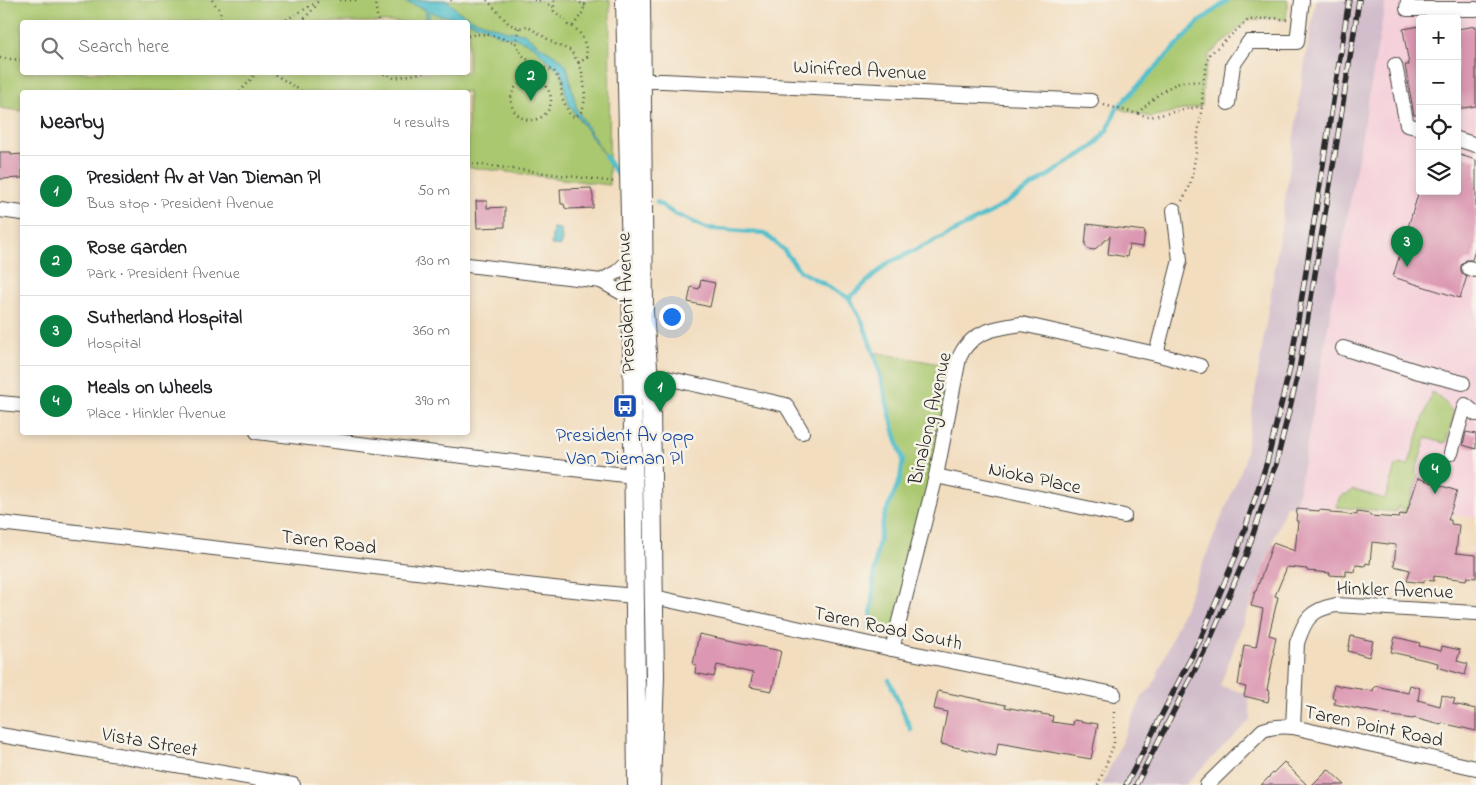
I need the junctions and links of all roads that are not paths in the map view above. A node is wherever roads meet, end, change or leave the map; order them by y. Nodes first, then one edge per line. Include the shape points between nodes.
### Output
1 (625, 0) edge
2 (641, 0) edge
3 (1302, 0) edge
4 (1408, 0) edge
5 (1445, 4) edge
6 (1476, 9) edge
7 (1396, 66) dead end
8 (634, 82) junction
9 (1092, 101) dead end
10 (1228, 103) dead end
11 (1416, 127) edge
12 (1461, 140) edge
13 (1476, 145) edge
14 (0, 210) edge
15 (1174, 210) dead end
16 (20, 213) edge
17 (631, 259) junction
18 (470, 265) edge
19 (601, 281) junction
20 (631, 298) junction
21 (1343, 348) dead end
22 (1156, 354) junction
23 (1200, 366) dead end
24 (641, 373) junction
25 (1462, 387) dead end
26 (0, 402) edge
27 (20, 405) edge
28 (1476, 414) edge
29 (802, 432) dead end
30 (284, 435) edge
31 (1451, 453) dead end
32 (633, 476) junction
33 (936, 476) junction
34 (1124, 516) dead end
35 (0, 523) edge
36 (634, 596) junction
37 (654, 597) junction
38 (1476, 613) edge
39 (892, 649) junction
40 (1114, 694) road end
41 (1292, 727) junction
42 (0, 735) edge
43 (1476, 768) edge
44 (293, 785) edge
45 (637, 785) edge
46 (650, 785) edge
47 (1207, 785) edge

1 - 8 main road, President Avenue
2 - 8 main road, President Avenue
3 - 10 street via 1297,42 1249,42 1233,65
4 - 5 street via 1406,9
5 - 6 street
7 - 11 street via 1407,125
8 - 9 street, Winifred Avenue
8 - 17 main road, President Avenue via 629,184
8 - 24 main road, President Avenue via 644,312
12 - 13 street
14 - 16 street
15 - 22 street via 1180,260
17 - 19 street
17 - 20 main road, President Avenue
18 - 19 street
19 - 20 street
20 - 24 main road, President Avenue
21 - 25 street via 1418,376
22 - 23 street, Binalong Avenue
22 - 33 street, Binalong Avenue via 1022,324 982,333 967,344 959,358
24 - 29 street via 786,405
24 - 32 main road, President Avenue
24 - 37 main road, President Avenue
26 - 27 street
28 - 31 street via 1465,406
30 - 32 street
32 - 36 main road, President Avenue
33 - 34 street, Nioka Place
33 - 39 street, Binalong Avenue
35 - 36 street, Taren Road
36 - 37 main road, Taren Road
36 - 45 main road, President Avenue
37 - 39 street, Taren Road South
37 - 46 main road, President Avenue via 655,678
38 - 41 street, Hinkler Avenue via 1336,605 1314,611 1297,642
39 - 40 street, Taren Road South
41 - 43 street, Taren Point Road
41 - 47 street, Taren Point Road via 1272,726 1263,730
42 - 44 street, Vista Street

